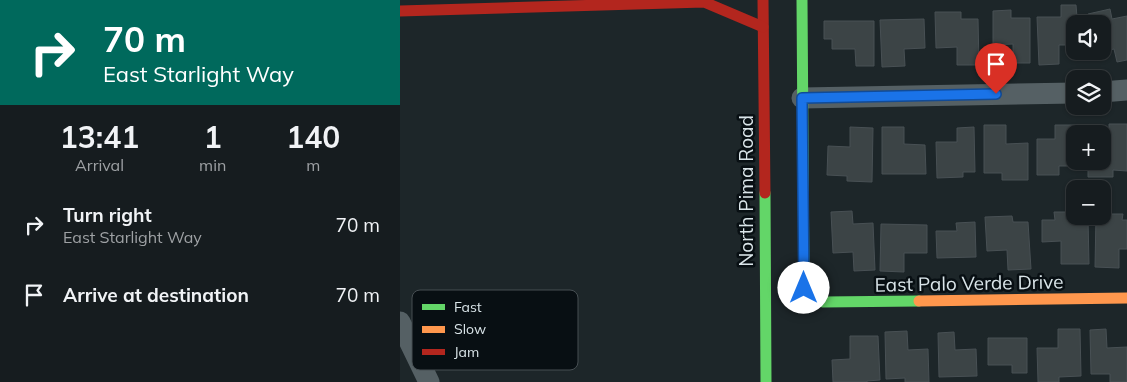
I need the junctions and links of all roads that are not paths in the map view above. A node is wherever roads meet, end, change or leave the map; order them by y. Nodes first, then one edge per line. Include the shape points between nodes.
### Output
1 (763, 0) edge
2 (802, 0) edge
3 (707, 1) edge
4 (400, 11) edge
5 (763, 27) junction
6 (1127, 90) edge
7 (1111, 91) edge
8 (1066, 93) edge
9 (802, 98) junction
10 (1127, 298) edge
11 (400, 322) edge
12 (412, 347) edge
13 (423, 370) edge
14 (429, 382) edge
15 (766, 382) edge

1 - 5 street, North Pima Road
2 - 9 street
3 - 4 street
3 - 5 street
5 - 15 street, North Pima Road
6 - 7 street
8 - 9 street
9 - 10 street, East Palo Verde Drive via 804,288 812,300
11 - 12 street
13 - 14 street

